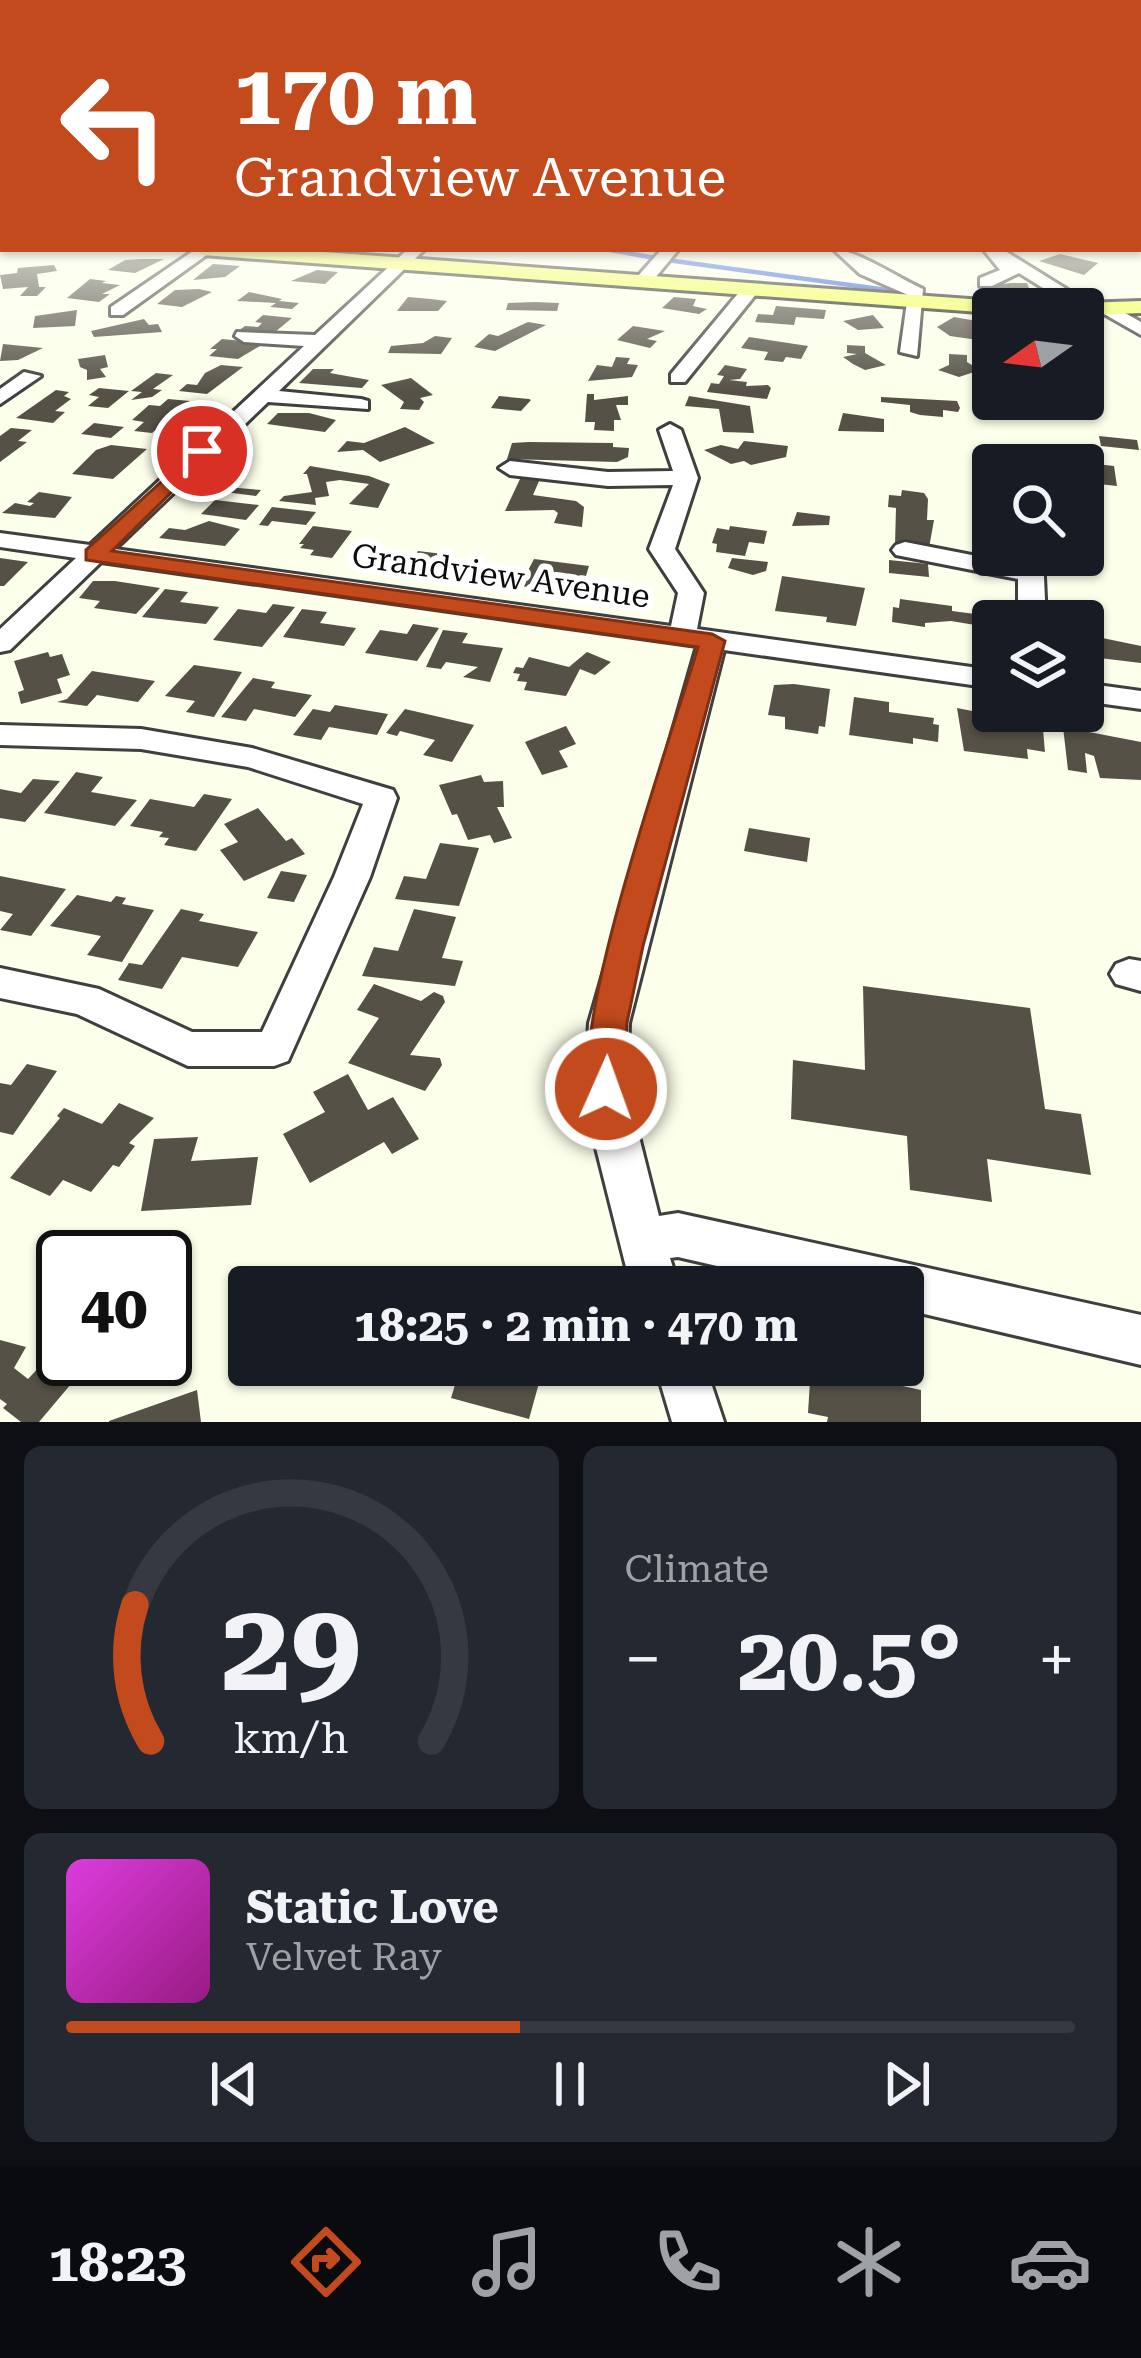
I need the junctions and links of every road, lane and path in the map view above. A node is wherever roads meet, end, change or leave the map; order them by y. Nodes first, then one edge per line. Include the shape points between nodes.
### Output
1 (190, 259) edge
2 (324, 259) edge
3 (407, 259) edge
4 (662, 259) edge
5 (852, 259) edge
6 (999, 259) edge
7 (1006, 259) edge
8 (1028, 264) dead end
9 (400, 266) junction
10 (644, 280) junction
11 (986, 283) dead end
12 (752, 288) junction
13 (1057, 288) edge
14 (1063, 288) edge
15 (915, 304) junction
16 (972, 307) edge
17 (1141, 307) edge
18 (1104, 309) edge
19 (117, 311) dead end
20 (1104, 313) edge
21 (1141, 328) edge
22 (244, 336) dead end
23 (319, 341) junction
24 (910, 352) dead end
25 (31, 376) dead end
26 (678, 378) dead end
27 (261, 395) junction
28 (0, 398) edge
29 (361, 405) dead end
30 (670, 430) dead end
31 (510, 467) dead end
32 (687, 478) junction
33 (0, 540) edge
34 (905, 550) dead end
35 (972, 553) edge
36 (94, 555) junction
37 (697, 639) junction
38 (0, 644) edge
39 (972, 677) edge
40 (1104, 695) edge
41 (1141, 700) edge
42 (0, 735) edge
43 (0, 983) edge
44 (640, 1240) junction
45 (648, 1266) edge
46 (1141, 1340) edge
47 (687, 1386) edge
48 (698, 1422) edge

1 - 19 street
2 - 9 main road
3 - 9 street
4 - 10 street
5 - 15 street via 917,293
6 - 11 street via 1011,270
7 - 13 street
8 - 14 street
9 - 10 main road
9 - 23 street
10 - 12 main road
12 - 15 main road
12 - 26 street
15 - 16 main road
15 - 24 street
17 - 18 main road
20 - 21 street
22 - 23 street
23 - 27 street
25 - 28 street
27 - 29 street
27 - 36 street
30 - 32 street
31 - 32 street
32 - 37 street via 662,548 686,577
33 - 36 street, Grandview Avenue
34 - 35 street
36 - 37 street, Grandview Avenue
36 - 38 street
37 - 39 street, Grandview Avenue
37 - 44 street via 609,1023 606,1089
40 - 41 street
42 - 43 street via 163,743 252,758 381,798 274,1049 188,1049 85,1000
44 - 45 street
44 - 46 street via 678,1235
47 - 48 street

